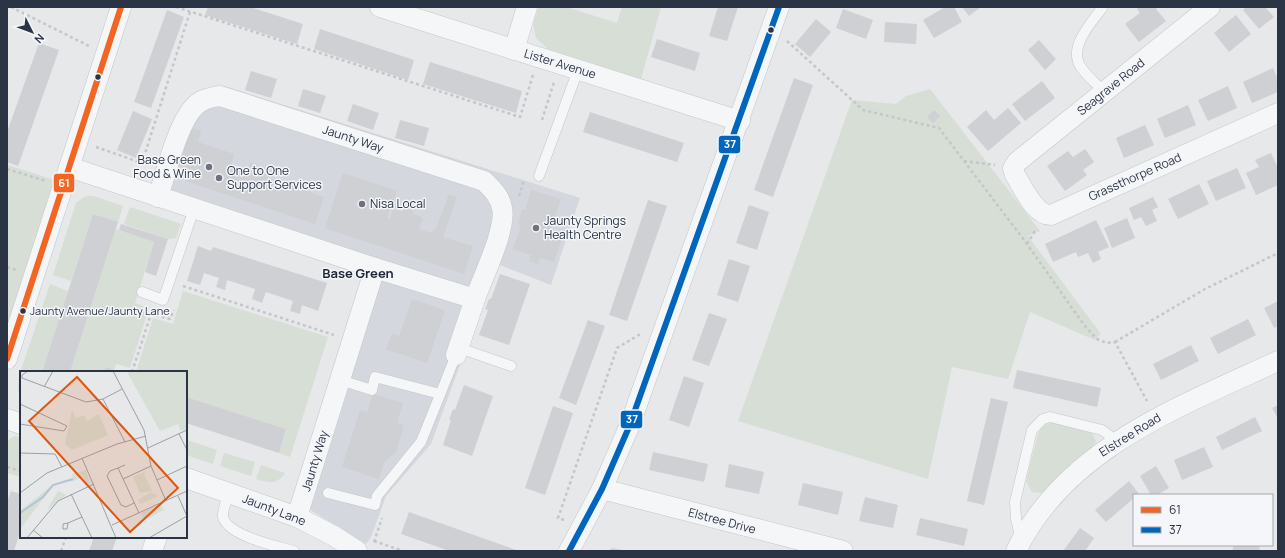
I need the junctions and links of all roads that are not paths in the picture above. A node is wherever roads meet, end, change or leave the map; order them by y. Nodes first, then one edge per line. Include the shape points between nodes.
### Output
1 (121, 7) edge
2 (380, 7) edge
3 (527, 7) edge
4 (780, 7) edge
5 (1210, 7) edge
6 (1102, 8) edge
7 (514, 50) junction
8 (578, 70) junction
9 (1104, 92) junction
10 (1278, 113) edge
11 (740, 121) junction
12 (69, 167) junction
13 (1013, 168) joint
14 (539, 176) dead end
15 (158, 197) junction
16 (194, 209) junction
17 (375, 268) junction
18 (142, 292) dead end
19 (475, 299) junction
20 (458, 352) junction
21 (7, 359) edge
22 (1278, 361) edge
23 (511, 366) dead end
24 (340, 380) junction
25 (440, 394) junction
26 (7, 419) edge
27 (20, 424) edge
28 (1117, 441) junction
29 (187, 478) edge
30 (602, 489) junction
31 (229, 493) junction
32 (328, 493) dead end
33 (297, 517) junction
34 (157, 538) edge
35 (1020, 543) edge
36 (152, 551) edge
37 (294, 551) edge
38 (357, 551) edge
39 (569, 551) edge
40 (842, 551) edge

1 - 12 street
2 - 7 street, Lister Avenue
3 - 7 street
4 - 11 street
5 - 9 street, Seagrave Road
6 - 9 lane via 1081,39 1077,51 1078,63
7 - 8 street, Lister Avenue
8 - 11 street, Lister Avenue
8 - 14 lane
9 - 13 street, Seagrave Road via 1016,162
10 - 13 street, Grassthorpe Road via 1051,215 1045,215 1038,210
11 - 30 street via 629,427
12 - 15 street
12 - 21 street
15 - 16 street
15 - 19 street, Jaunty Way via 184,120 196,105 208,98 228,98 484,181 496,192 502,209 501,228
16 - 17 street
16 - 18 lane via 163,300
17 - 19 street
17 - 24 street, Jaunty Way
19 - 20 street, Jaunty Way
20 - 23 lane
20 - 25 lane
22 - 28 street, Elstree Road via 1156,418
24 - 25 lane via 372,390 375,377
24 - 33 street, Jaunty Way
25 - 32 lane via 421,442 377,496 374,505
26 - 27 street
28 - 35 street, Elstree Road via 1080,469 1051,496
28 - 35 lane via 1102,430 1056,417 1043,419 1032,430 1016,502
29 - 31 street, Jaunty Lane
30 - 39 street
30 - 40 street, Elstree Drive
31 - 33 street, Jaunty Lane
31 - 37 lane via 222,516 227,526 245,536
33 - 38 street, Jaunty Lane
34 - 36 street

